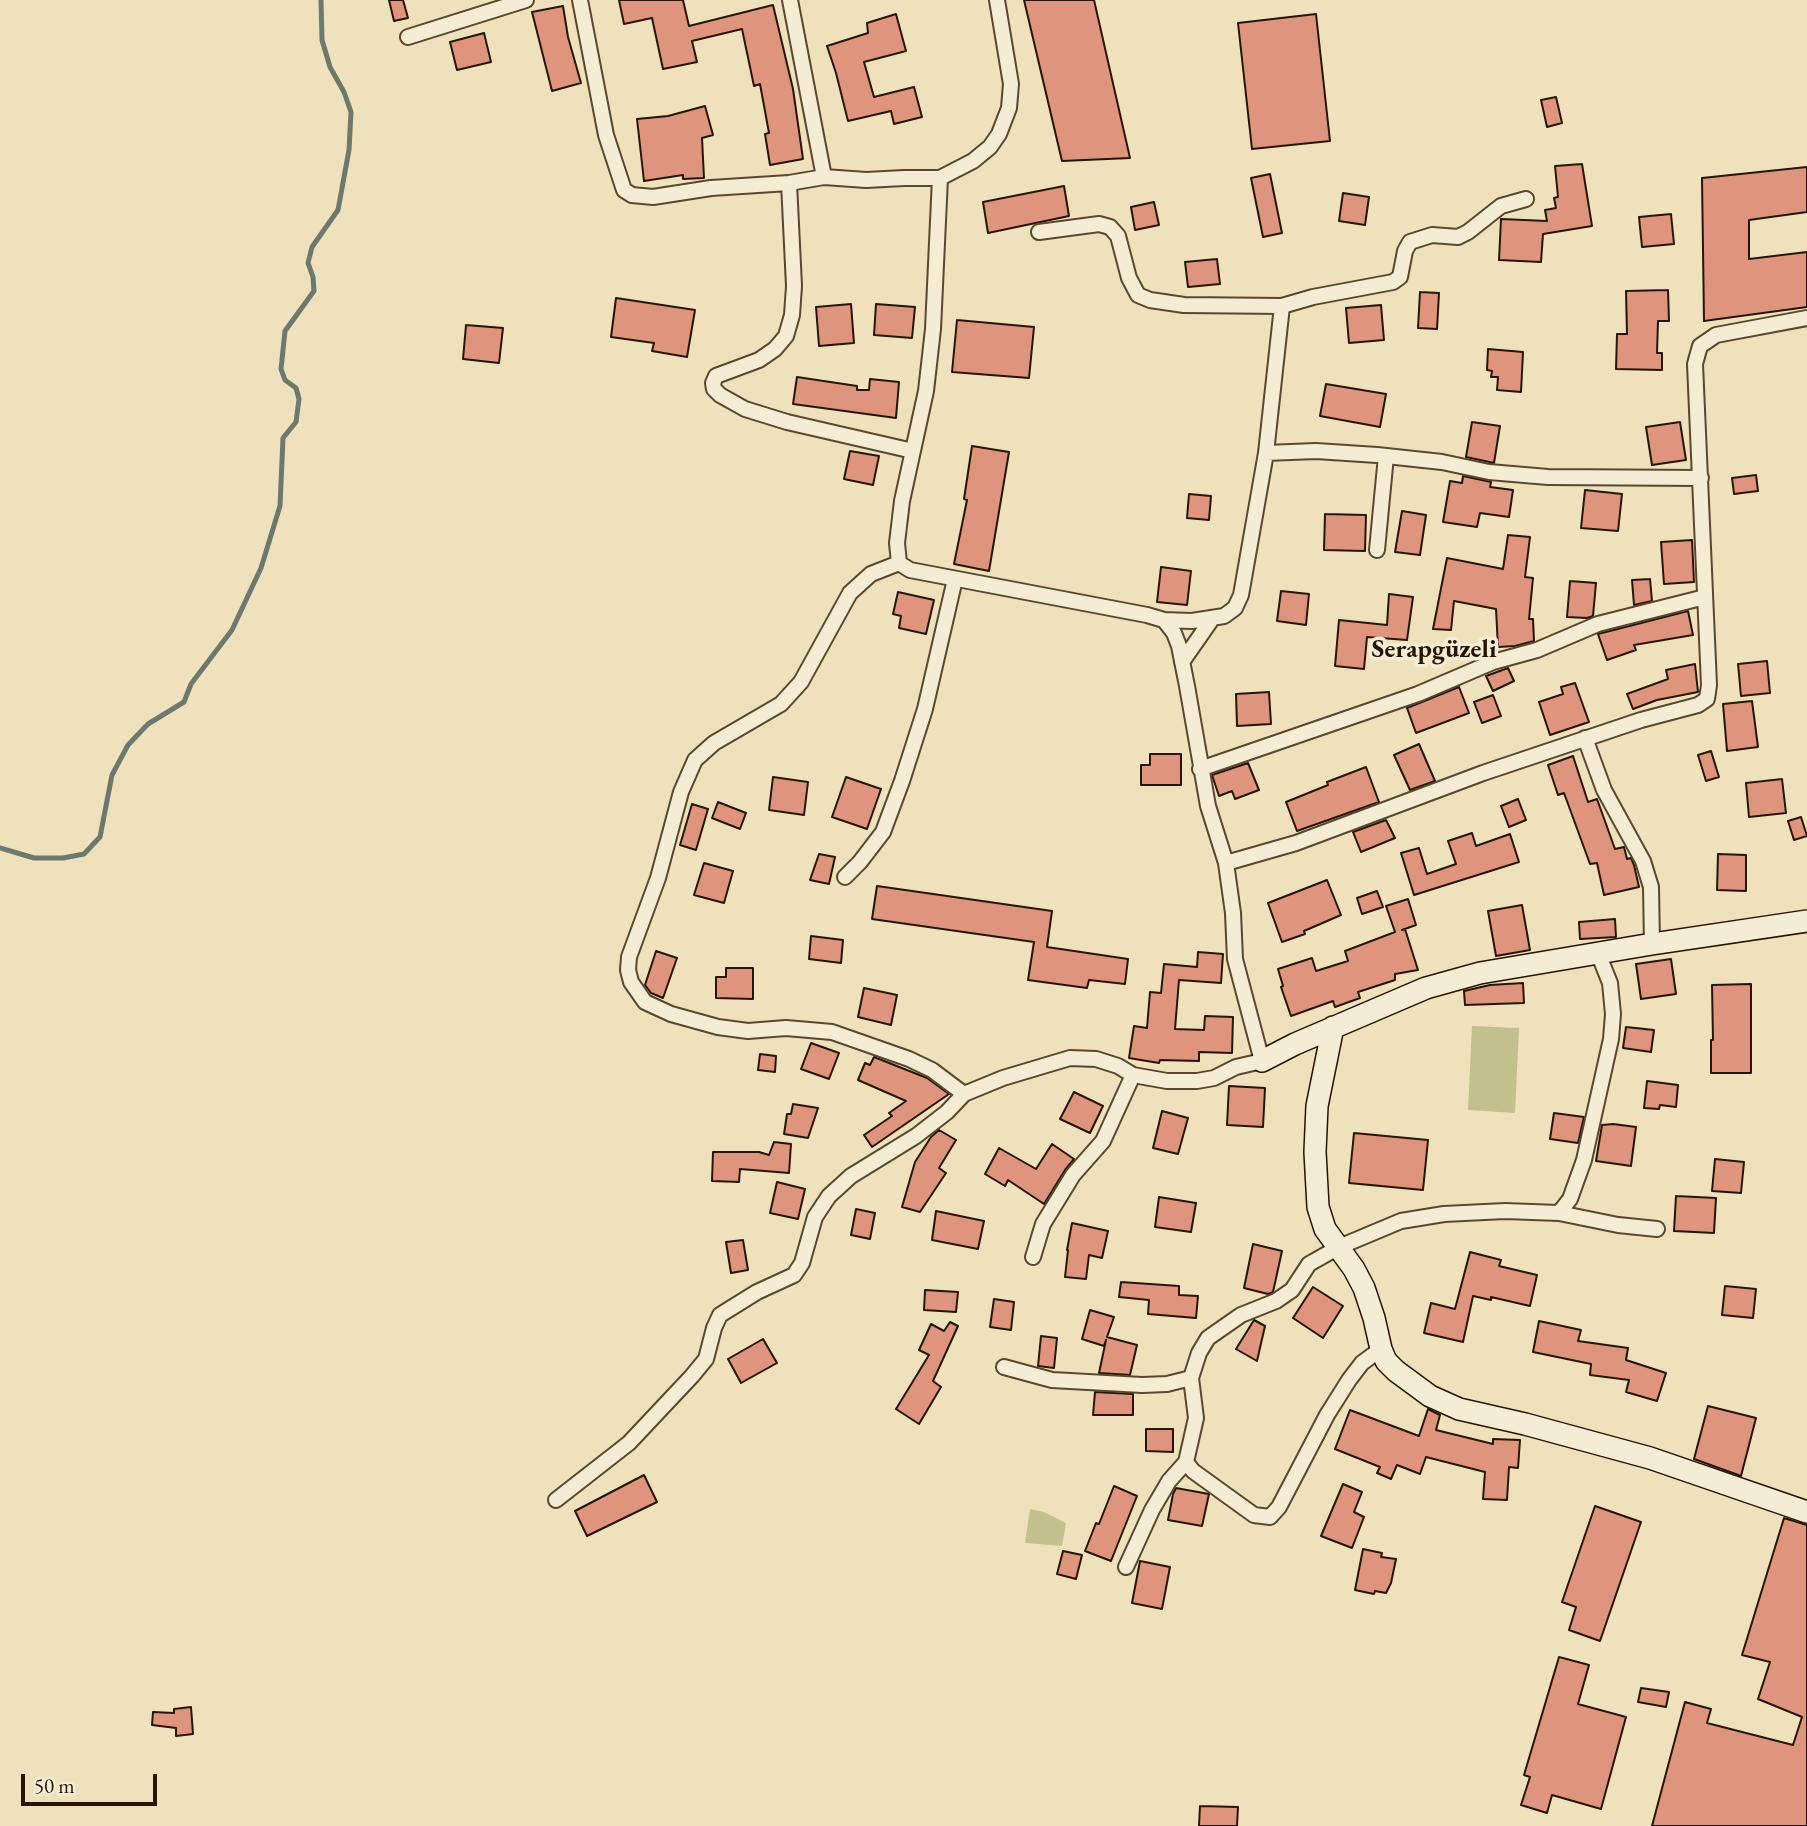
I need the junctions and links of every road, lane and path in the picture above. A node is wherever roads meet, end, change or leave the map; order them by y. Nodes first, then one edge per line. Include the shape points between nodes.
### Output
1 (526, 0) edge
2 (580, 0) edge
3 (790, 0) edge
4 (997, 0) edge
5 (408, 37) dead end
6 (824, 177) junction
7 (940, 178) junction
8 (789, 183) junction
9 (1526, 199) dead end
10 (1039, 232) dead end
11 (1282, 306) junction
12 (1807, 318) edge
13 (913, 451) junction
14 (1266, 453) junction
15 (1386, 456) junction
16 (1701, 478) junction
17 (1377, 550) dead end
18 (899, 563) junction
19 (955, 579) junction
20 (1705, 597) junction
21 (1212, 619) junction
22 (1164, 620) junction
23 (1182, 662) junction
24 (1585, 738) junction
25 (1200, 769) junction
26 (1226, 863) junction
27 (845, 877) dead end
28 (1807, 921) edge
29 (1652, 944) junction
30 (1598, 953) junction
31 (1333, 1027) junction
32 (1262, 1061) junction
33 (1133, 1075) junction
34 (964, 1094) junction
35 (1559, 1213) junction
36 (1657, 1229) dead end
37 (1339, 1247) junction
38 (1033, 1257) dead end
39 (1381, 1349) junction
40 (1004, 1367) dead end
41 (1191, 1378) junction
42 (1186, 1462) junction
43 (556, 1500) dead end
44 (1807, 1512) edge
45 (1126, 1567) dead end

1 - 5 street
2 - 8 street via 606,135 624,190 653,197
3 - 6 street
4 - 7 street via 1011,84 1009,108 990,147
6 - 7 street
6 - 8 street
7 - 13 street via 933,329
8 - 13 street via 794,286 786,336 759,360 716,376 714,389 745,409 786,422
9 - 11 street via 1501,206 1458,237 1432,236 1410,242 1400,276 1393,282
10 - 11 street via 1099,224 1110,228 1118,236 1138,295 1150,300
11 - 14 street
12 - 16 street via 1716,335 1700,346 1695,364
13 - 18 street via 898,533
14 - 15 street
14 - 21 street via 1241,595 1235,607
15 - 16 street via 1548,477
15 - 17 street
16 - 20 street
18 - 19 street via 910,570
18 - 34 street via 871,574 850,593 801,682 781,704 714,743 695,760 681,792 628,970 645,1002 671,1014 748,1031 832,1032 909,1059
19 - 22 street
19 - 27 street via 902,781 883,832
20 - 24 street via 1707,699
20 - 25 street via 1598,624 1418,694
21 - 22 street
21 - 23 street
22 - 23 street via 1174,633
23 - 25 street
24 - 26 street via 1296,843
24 - 29 street via 1604,790 1643,861 1651,887
25 - 26 street
26 - 32 street via 1235,959
28 - 29 street
29 - 30 street
30 - 31 street via 1480,973 1426,988
30 - 35 street via 1609,983 1611,1039 1584,1160 1570,1199
31 - 32 street
31 - 37 street via 1317,1106 1315,1152 1318,1208 1325,1229
32 - 33 street via 1197,1081
33 - 34 street via 1096,1059 1070,1058
33 - 38 street via 1103,1141 1073,1175 1043,1224
34 - 43 street via 916,1136 851,1176 829,1196 815,1217 802,1264 794,1275 720,1315 706,1359 692,1376 629,1443
35 - 36 street
35 - 37 street via 1444,1214 1401,1221
37 - 39 street via 1364,1288
37 - 41 street via 1309,1264 1292,1290 1241,1315 1208,1338
39 - 42 street via 1349,1380 1270,1517 1254,1515
39 - 44 street via 1396,1371 1430,1396 1459,1409 1650,1458
40 - 41 street via 1052,1380 1142,1385
41 - 42 street via 1196,1418
42 - 45 street via 1152,1510

